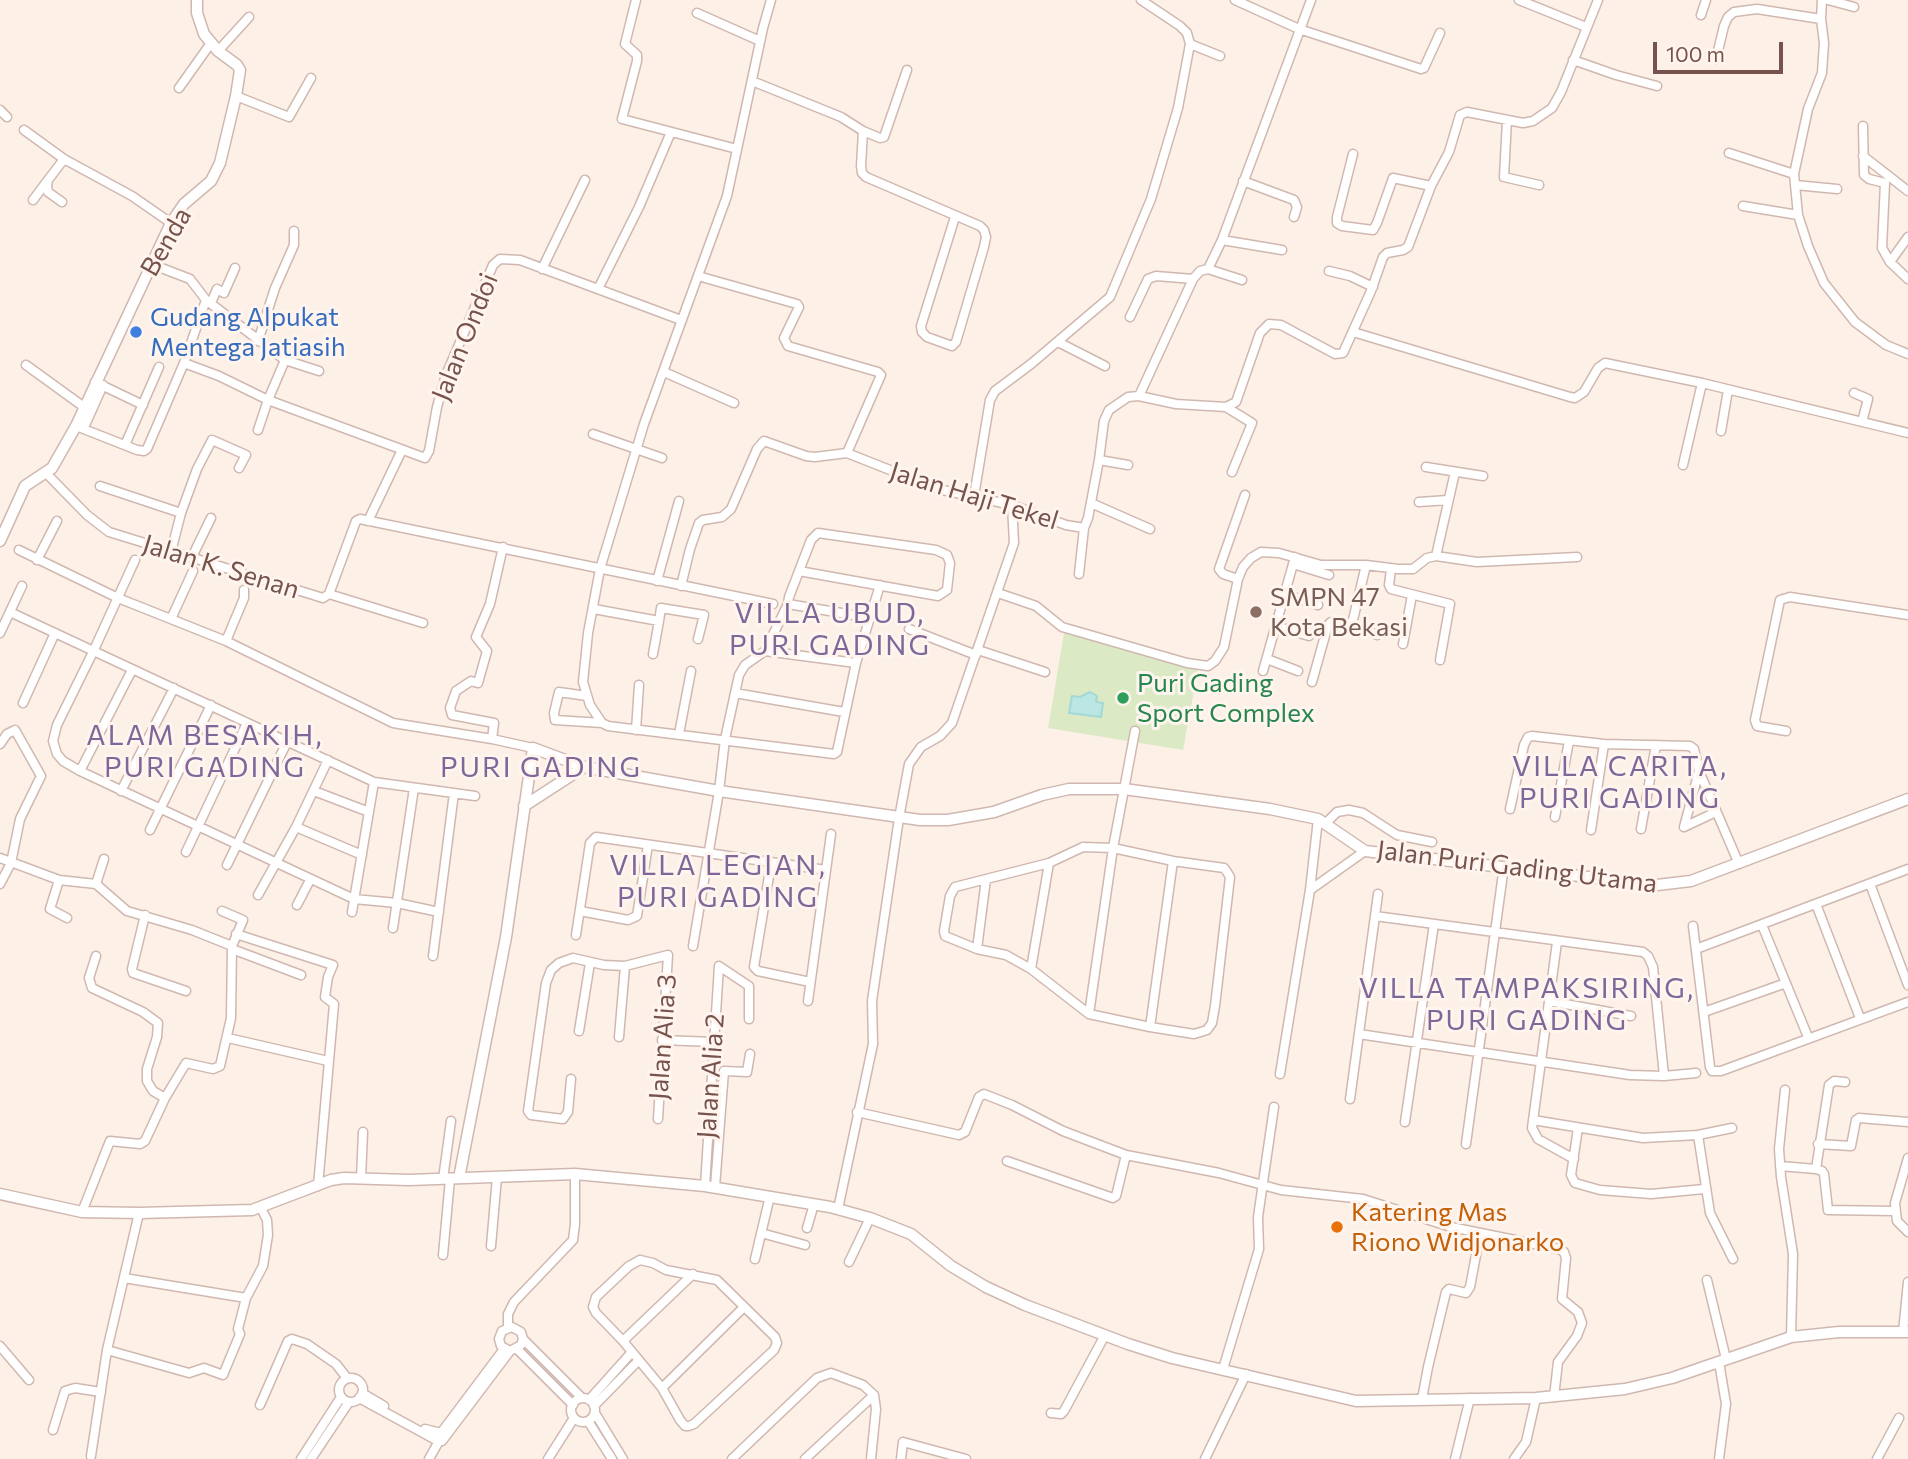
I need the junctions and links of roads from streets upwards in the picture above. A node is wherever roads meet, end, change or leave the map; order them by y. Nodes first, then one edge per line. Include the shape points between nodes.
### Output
1 (197, 0) edge
2 (636, 0) edge
3 (771, 0) edge
4 (1141, 0) edge
5 (1235, 0) edge
6 (1311, 0) edge
7 (1519, 0) edge
8 (1598, 0) edge
9 (1706, 0) edge
10 (1822, 0) edge
11 (1828, 0) edge
12 (1854, 7) dead end
13 (697, 13) dead end
14 (1701, 15) dead end
15 (249, 17) dead end
16 (1821, 19) junction
17 (1586, 27) junction
18 (1299, 29) junction
19 (1440, 33) dead end
20 (760, 41) junction
21 (1190, 44) junction
22 (215, 47) junction
23 (1220, 56) dead end
24 (1716, 59) dead end
25 (1573, 60) junction
26 (907, 69) dead end
27 (311, 78) dead end
28 (752, 81) junction
29 (1657, 86) dead end
30 (179, 88) dead end
31 (236, 96) junction
32 (1507, 120) junction
33 (1863, 125) dead end
34 (24, 130) dead end
35 (863, 131) junction
36 (671, 132) junction
37 (737, 149) junction
38 (1730, 153) dead end
39 (1353, 154) dead end
40 (1863, 156) junction
41 (64, 159) junction
42 (1794, 174) junction
43 (1886, 179) junction
44 (48, 180) junction
45 (585, 180) dead end
46 (1243, 181) junction
47 (1539, 185) dead end
48 (1795, 185) junction
49 (1431, 186) junction
50 (1837, 189) dead end
51 (1908, 191) edge
52 (33, 200) dead end
53 (62, 202) dead end
54 (1743, 206) dead end
55 (1797, 215) junction
56 (955, 217) junction
57 (1294, 217) dead end
58 (171, 223) junction
59 (294, 231) dead end
60 (1908, 237) edge
61 (1222, 240) junction
62 (1282, 250) dead end
63 (1890, 262) junction
64 (151, 264) junction
65 (235, 268) dead end
66 (542, 268) junction
67 (1209, 269) junction
68 (1329, 271) dead end
69 (698, 276) junction
70 (1193, 279) junction
71 (1908, 279) edge
72 (1242, 280) dead end
73 (1373, 287) junction
74 (598, 289) junction
75 (208, 301) junction
76 (1130, 317) dead end
77 (681, 320) junction
78 (1353, 332) junction
79 (258, 341) junction
80 (1058, 342) junction
81 (1908, 354) edge
82 (285, 360) junction
83 (184, 363) junction
84 (26, 365) dead end
85 (1105, 366) dead end
86 (159, 367) dead end
87 (319, 370) dead end
88 (663, 372) junction
89 (99, 383) junction
90 (1702, 383) junction
91 (1728, 390) junction
92 (1854, 393) dead end
93 (1139, 396) junction
94 (268, 400) junction
95 (734, 402) dead end
96 (143, 405) junction
97 (84, 407) junction
98 (1226, 407) junction
99 (1862, 422) junction
100 (81, 424) junction
101 (258, 430) dead end
102 (1721, 430) dead end
103 (1908, 433) edge
104 (593, 434) dead end
105 (125, 445) junction
106 (402, 450) junction
107 (636, 450) junction
108 (847, 453) junction
109 (662, 458) dead end
110 (1099, 460) junction
111 (1128, 465) dead end
112 (1683, 465) dead end
113 (1426, 467) dead end
114 (239, 468) dead end
115 (1232, 472) dead end
116 (1455, 472) junction
117 (46, 473) junction
118 (1483, 476) dead end
119 (100, 486) dead end
120 (1245, 495) dead end
121 (974, 496) junction
122 (1448, 500) junction
123 (679, 501) dead end
124 (1419, 502) dead end
125 (1091, 503) junction
126 (1012, 505) junction
127 (181, 513) junction
128 (211, 518) dead end
129 (368, 521) junction
130 (57, 522) dead end
131 (1084, 528) junction
132 (1150, 529) dead end
133 (0, 541) edge
134 (503, 547) junction
135 (19, 550) dead end
136 (171, 552) junction
137 (1436, 556) junction
138 (192, 557) junction
139 (1577, 557) dead end
140 (37, 560) junction
141 (135, 560) dead end
142 (1294, 560) junction
143 (1366, 565) junction
144 (600, 569) junction
145 (1391, 569) junction
146 (193, 571) dead end
147 (799, 571) junction
148 (1079, 574) dead end
149 (1329, 575) dead end
150 (1238, 579) junction
151 (657, 581) junction
152 (880, 585) junction
153 (22, 586) dead end
154 (681, 586) junction
155 (243, 590) dead end
156 (998, 593) junction
157 (329, 594) junction
158 (1285, 594) junction
159 (1412, 594) junction
160 (118, 598) junction
161 (773, 604) dead end
162 (788, 604) junction
163 (1318, 604) dead end
164 (594, 609) junction
165 (10, 612) junction
166 (1908, 615) edge
167 (871, 618) junction
168 (171, 619) junction
169 (659, 621) junction
170 (423, 623) dead end
171 (1352, 624) junction
172 (1276, 626) junction
173 (909, 629) dead end
174 (0, 633) edge
175 (55, 633) junction
176 (1377, 635) dead end
177 (1309, 636) dead end
178 (698, 639) dead end
179 (226, 641) junction
180 (1403, 644) dead end
181 (765, 651) junction
182 (93, 652) junction
183 (977, 653) junction
184 (653, 654) dead end
185 (1267, 659) junction
186 (1440, 660) dead end
187 (856, 663) junction
188 (132, 670) junction
189 (691, 671) dead end
190 (1263, 671) dead end
191 (1298, 671) dead end
192 (1045, 672) dead end
193 (1312, 682) dead end
194 (639, 685) dead end
195 (174, 688) junction
196 (735, 693) junction
197 (587, 696) junction
198 (23, 703) dead end
199 (211, 705) junction
200 (844, 712) junction
201 (247, 723) junction
202 (602, 723) junction
203 (636, 730) junction
204 (1135, 731) dead end
205 (1786, 731) dead end
206 (679, 734) junction
207 (492, 739) junction
208 (1569, 741) junction
209 (287, 742) junction
210 (0, 744) edge
211 (725, 744) junction
212 (1604, 744) junction
213 (1656, 745) junction
214 (533, 748) junction
215 (328, 760) junction
216 (584, 767) junction
217 (80, 771) junction
218 (1699, 771) junction
219 (374, 782) junction
220 (414, 788) junction
221 (1124, 789) junction
222 (121, 790) junction
223 (314, 791) junction
224 (719, 792) junction
225 (454, 793) junction
226 (475, 796) dead end
227 (1908, 799) edge
228 (524, 806) junction
229 (160, 809) junction
230 (1510, 809) dead end
231 (369, 812) junction
232 (1716, 812) junction
233 (1555, 817) dead end
234 (899, 818) junction
235 (1322, 822) junction
236 (198, 826) junction
237 (296, 827) junction
238 (1641, 829) dead end
239 (150, 830) dead end
240 (1591, 831) dead end
241 (831, 834) dead end
242 (1432, 842) dead end
243 (237, 845) junction
244 (648, 845) junction
245 (1113, 848) junction
246 (1365, 851) junction
247 (186, 852) dead end
248 (708, 854) junction
249 (362, 855) junction
250 (0, 858) edge
251 (104, 859) dead end
252 (1173, 861) junction
253 (11, 863) junction
254 (277, 863) junction
255 (1049, 863) junction
256 (771, 864) junction
257 (227, 865) dead end
258 (1736, 865) junction
259 (1504, 866) junction
260 (826, 870) junction
261 (1908, 870) edge
262 (986, 879) junction
263 (59, 880) junction
264 (310, 880) junction
265 (0, 884) edge
266 (96, 884) junction
267 (1870, 884) junction
268 (1310, 890) junction
269 (1378, 894) dead end
270 (258, 895) dead end
271 (354, 899) junction
272 (397, 903) junction
273 (1816, 904) junction
274 (297, 905) dead end
275 (222, 911) dead end
276 (580, 911) junction
277 (352, 912) dead end
278 (439, 912) junction
279 (145, 915) junction
280 (1375, 916) junction
281 (67, 918) dead end
282 (1434, 924) junction
283 (1762, 925) junction
284 (1693, 926) dead end
285 (393, 928) dead end
286 (236, 934) junction
287 (1495, 934) junction
288 (576, 935) dead end
289 (1557, 942) junction
290 (692, 946) dead end
291 (232, 948) junction
292 (977, 949) junction
293 (1696, 949) junction
294 (96, 956) dead end
295 (433, 956) dead end
296 (590, 963) junction
297 (625, 966) junction
298 (1031, 969) junction
299 (301, 975) dead end
300 (810, 982) junction
301 (1786, 983) junction
302 (1908, 985) edge
303 (186, 990) dead end
304 (1549, 1001) junction
305 (808, 1002) dead end
306 (1908, 1002) edge
307 (1704, 1012) junction
308 (1089, 1014) junction
309 (1631, 1016) dead end
310 (749, 1018) dead end
311 (1860, 1018) junction
312 (1150, 1027) junction
313 (579, 1031) dead end
314 (1359, 1034) junction
315 (620, 1037) dead end
316 (1808, 1037) junction
317 (228, 1038) junction
318 (662, 1040) junction
319 (713, 1042) junction
320 (1416, 1044) junction
321 (1479, 1053) junction
322 (750, 1054) dead end
323 (328, 1061) junction
324 (1540, 1061) junction
325 (1696, 1073) dead end
326 (1280, 1074) dead end
327 (1664, 1076) junction
328 (571, 1079) dead end
329 (1845, 1082) dead end
330 (1785, 1090) dead end
331 (165, 1098) junction
332 (1350, 1099) dead end
333 (1274, 1107) dead end
334 (858, 1112) junction
335 (658, 1119) dead end
336 (1532, 1120) junction
337 (450, 1121) dead end
338 (1405, 1122) dead end
339 (1908, 1122) edge
340 (1578, 1128) junction
341 (1732, 1128) dead end
342 (363, 1132) dead end
343 (1698, 1135) junction
344 (1818, 1143) junction
345 (1466, 1144) dead end
346 (1126, 1155) junction
347 (1908, 1158) edge
348 (1574, 1159) junction
349 (1007, 1161) dead end
350 (1780, 1166) junction
351 (1816, 1168) junction
352 (575, 1174) junction
353 (497, 1177) junction
354 (361, 1178) junction
355 (451, 1179) junction
356 (318, 1186) junction
357 (1263, 1186) junction
358 (710, 1187) junction
359 (1704, 1189) junction
360 (0, 1194) edge
361 (770, 1196) junction
362 (814, 1204) junction
363 (261, 1208) junction
364 (838, 1209) junction
365 (1895, 1211) junction
366 (82, 1212) junction
367 (139, 1213) junction
368 (870, 1217) junction
369 (807, 1228) dead end
370 (1908, 1232) edge
371 (761, 1233) junction
372 (1480, 1234) junction
373 (805, 1245) dead end
374 (491, 1246) dead end
375 (443, 1255) dead end
376 (755, 1259) dead end
377 (1733, 1259) dead end
378 (849, 1262) dead end
379 (693, 1275) junction
380 (124, 1278) junction
381 (1707, 1280) dead end
382 (1908, 1282) edge
383 (246, 1298) junction
384 (744, 1307) junction
385 (508, 1327) junction
386 (1905, 1332) edge
387 (1105, 1335) junction
388 (1791, 1337) junction
389 (523, 1339) junction
390 (623, 1341) junction
391 (0, 1346) edge
392 (107, 1350) junction
393 (511, 1350) junction
394 (636, 1356) junction
395 (1723, 1361) junction
396 (1223, 1369) junction
397 (1246, 1374) junction
398 (347, 1378) junction
399 (29, 1380) dead end
400 (662, 1388) junction
401 (101, 1392) junction
402 (874, 1395) junction
403 (361, 1396) junction
404 (1554, 1397) junction
405 (1470, 1398) junction
406 (1536, 1398) junction
407 (1422, 1399) junction
408 (345, 1400) junction
409 (590, 1404) junction
410 (260, 1405) dead end
411 (573, 1405) junction
412 (1051, 1413) dead end
413 (574, 1418) junction
414 (1899, 1418) dead end
415 (588, 1421) junction
416 (53, 1430) dead end
417 (439, 1441) junction
418 (90, 1456) dead end
419 (301, 1459) edge
420 (311, 1459) edge
421 (429, 1459) edge
422 (548, 1459) edge
423 (612, 1459) edge
424 (623, 1459) edge
425 (732, 1459) edge
426 (805, 1459) edge
427 (871, 1459) edge
428 (901, 1459) edge
429 (966, 1459) edge
430 (1205, 1459) edge
431 (1455, 1459) edge
432 (1514, 1459) edge
433 (1719, 1459) edge
434 (1877, 1459) edge

1 - 22 street, Benda via 204,34
2 - 36 street via 625,44 637,61 622,119
3 - 20 street
4 - 21 street via 1180,26
5 - 18 street
6 - 18 street
7 - 17 street
8 - 17 street
9 - 14 street
10 - 16 street
11 - 12 street
13 - 20 street
15 - 22 street
16 - 24 street via 1757,9 1734,12 1724,26
16 - 42 street via 1822,73 1808,109
17 - 25 street
18 - 19 street via 1422,69
18 - 46 street
20 - 28 street
21 - 23 street
21 - 80 street via 1178,108 1151,199 1116,288
22 - 30 street
22 - 31 street, Benda via 240,71
25 - 29 street
25 - 32 street via 1552,108 1533,121
26 - 35 street via 884,137
27 - 31 street via 289,117
28 - 35 street via 841,117
28 - 37 street
31 - 58 street, Benda via 220,163 211,181 184,204
32 - 47 street via 1504,177
32 - 49 street via 1461,113 1449,152
33 - 40 street
34 - 41 street
35 - 56 street via 861,166 866,177
36 - 37 street
36 - 74 street
37 - 69 street via 727,196
38 - 42 street
39 - 49 street via 1337,217 1342,226 1373,230 1393,178
40 - 43 street
40 - 43 street via 1865,177
41 - 44 street
41 - 58 street via 132,195
42 - 48 street
43 - 51 street
43 - 63 street via 1882,248
44 - 52 street
44 - 53 street via 48,192
45 - 66 street
46 - 57 street via 1294,200
46 - 61 street
48 - 50 street
48 - 55 street
49 - 73 street via 1408,247 1382,257
54 - 55 street
55 - 81 street via 1824,283 1855,322 1886,345
56 - 56 street via 980,226 986,237 952,346 927,337 920,326
58 - 64 street, Benda
59 - 79 street via 294,245
60 - 63 street
61 - 62 street
61 - 67 street
63 - 71 street
64 - 75 street via 190,279
64 - 89 street, Benda
65 - 75 street via 224,293 217,289
66 - 74 street, Jalan Ondoi
66 - 106 street, Jalan Ondoi via 510,258 493,265 446,375 429,451 425,458
67 - 70 street
67 - 72 street
68 - 73 street
69 - 77 street
69 - 108 street via 796,304 799,307 784,338 788,346 881,375
70 - 76 street via 1148,279
70 - 93 street
73 - 78 street
74 - 77 street, Jalan Ondoi
75 - 79 street
75 - 83 street
77 - 88 street
78 - 90 street via 1575,398 1605,363
78 - 98 street via 1339,355 1281,325 1269,324 1256,341 1236,402
79 - 82 street
80 - 85 street
80 - 121 street via 995,391 990,400
82 - 87 street
82 - 94 street
83 - 94 street
83 - 105 street via 147,449
84 - 97 street
86 - 96 street
88 - 95 street
88 - 107 street
89 - 96 street
89 - 97 street, Benda
89 - 100 street
90 - 91 street
90 - 112 street
91 - 99 street
91 - 102 street
92 - 99 street via 1868,399
93 - 98 street
93 - 110 street, Jalan Haji Tekel via 1128,397 1109,410
94 - 101 street
94 - 106 street
96 - 105 street
97 - 100 street, Benda
98 - 115 street via 1252,423
99 - 103 street
100 - 105 street
100 - 117 street, Benda
104 - 107 street
106 - 129 street, Jalan K. Senan
107 - 109 street
107 - 144 street
108 - 121 street, Jalan Haji Tekel via 938,489
108 - 154 street, Jalan Haji Tekel via 806,456 768,442 760,444 731,509 722,517 699,523
110 - 111 street
110 - 125 street, Jalan Haji Tekel
113 - 116 street
114 - 127 street via 246,455 212,440
116 - 118 street
116 - 122 street
117 - 133 street, Benda via 25,486
117 - 136 street, Jalan K. Senan via 109,532
119 - 127 street
120 - 150 street via 1219,569
121 - 126 street, Jalan Haji Tekel
122 - 124 street
122 - 137 street
123 - 151 street
125 - 131 street, Jalan Haji Tekel
125 - 132 street
126 - 131 street, Jalan Haji Tekel
126 - 156 street via 1014,543
127 - 136 street
128 - 138 street
129 - 134 street
129 - 157 street, Jalan K. Senan via 356,521
130 - 140 street
131 - 148 street
134 - 144 street
134 - 207 street via 490,604 476,637 487,650 478,682 471,681 456,691 450,708 452,715 494,723
135 - 140 street
136 - 138 street, Jalan K. Senan
137 - 139 street via 1477,562
137 - 145 street via 1413,569
138 - 157 street, Jalan K. Senan via 323,598
140 - 160 street
141 - 160 street
142 - 143 street
142 - 149 street
142 - 150 street via 1261,552 1243,567
142 - 158 street
143 - 145 street
143 - 171 street
144 - 151 street
144 - 164 street
145 - 159 street via 1391,588
146 - 168 street
147 - 152 street
147 - 152 street via 811,540 819,533 936,551 949,558 948,585 938,596
147 - 162 street
150 - 156 street via 1224,647 1208,666 1062,627 1035,606
151 - 154 street
152 - 167 street
153 - 165 street
154 - 161 street
155 - 179 street
156 - 183 street
157 - 170 street
158 - 163 street
158 - 172 street
159 - 180 street
159 - 186 street via 1450,604
160 - 168 street
160 - 182 street
162 - 167 street
162 - 181 street
164 - 169 street
164 - 197 street via 585,653
165 - 174 street
165 - 175 street
166 - 205 street via 1790,597 1780,600 1755,720 1759,727
167 - 187 street
168 - 179 street
169 - 178 street via 661,608 704,615
169 - 184 street
171 - 176 street
171 - 193 street via 1328,625
172 - 177 street
172 - 185 street
173 - 183 street
175 - 182 street
175 - 198 street
179 - 207 street via 393,723
181 - 187 street
181 - 196 street via 745,666
182 - 188 street
182 - 217 street via 53,741 63,761
183 - 192 street
183 - 234 street via 951,723 921,747 909,764
185 - 190 street
185 - 191 street
187 - 200 street
188 - 195 street
188 - 217 street
189 - 206 street
194 - 203 street
195 - 199 street
195 - 222 street
196 - 200 street
196 - 211 street
197 - 202 street
197 - 202 street via 559,692 555,720
199 - 201 street
199 - 229 street
200 - 211 street via 835,754
201 - 209 street
201 - 236 street
202 - 203 street
203 - 206 street
204 - 221 street
206 - 211 street
207 - 214 street
208 - 212 street
208 - 230 street via 1528,737
208 - 233 street
209 - 215 street
209 - 243 street
210 - 253 street via 15,730 41,776 20,819
211 - 224 street
212 - 213 street
212 - 240 street
213 - 218 street via 1693,747
213 - 238 street
214 - 216 street, Jalan Puri Gading Utama
214 - 228 street
215 - 219 street
215 - 223 street
216 - 224 street, Jalan Puri Gading Utama
216 - 228 street
217 - 222 street
218 - 232 street
218 - 232 street via 1684,827
219 - 220 street
219 - 231 street
220 - 225 street
220 - 272 street
221 - 234 street, Jalan Puri Gading Utama via 1069,789 994,812 948,820
221 - 235 street, Jalan Puri Gading Utama via 1270,809
221 - 245 street
222 - 229 street
223 - 231 street
223 - 237 street
224 - 234 street, Jalan Puri Gading Utama
224 - 248 street
225 - 226 street
225 - 278 street
227 - 258 street, Jalan Puri Gading Utama
228 - 355 street via 506,937
229 - 236 street
229 - 239 street
231 - 249 street
232 - 258 street
234 - 334 street via 872,1001 873,1044
235 - 242 street via 1349,810 1363,813 1397,835
235 - 246 street, Jalan Puri Gading Utama
235 - 268 street
236 - 243 street
236 - 247 street
237 - 249 street
237 - 254 street
241 - 260 street
243 - 254 street
243 - 257 street
244 - 248 street
244 - 276 street via 592,839
244 - 276 street via 637,916 628,920
245 - 252 street
245 - 255 street via 1083,847
245 - 308 street
246 - 259 street, Jalan Puri Gading Utama
246 - 268 street
248 - 256 street
248 - 290 street
249 - 271 street
250 - 253 street
251 - 266 street
252 - 312 street
252 - 312 street via 1224,868 1230,877 1215,1006 1212,1023 1202,1033
253 - 263 street
253 - 265 street
254 - 264 street
254 - 270 street
255 - 262 street
255 - 298 street
256 - 260 street
256 - 300 street via 754,967
258 - 259 street, Jalan Puri Gading Utama via 1691,881 1657,885
259 - 287 street
260 - 300 street
261 - 267 street
262 - 292 street
262 - 292 street via 955,887 944,931 945,936
263 - 266 street
263 - 281 street via 50,909
264 - 271 street
264 - 274 street
266 - 279 street via 127,911
267 - 273 street
267 - 302 street
268 - 326 street
269 - 280 street
271 - 272 street
271 - 277 street
272 - 278 street
272 - 285 street
273 - 283 street
273 - 311 street
275 - 286 street via 243,920
276 - 288 street
278 - 295 street
279 - 291 street
279 - 303 street via 133,973
280 - 282 street
280 - 314 street
282 - 287 street
282 - 320 street
283 - 293 street
283 - 301 street
284 - 293 street
286 - 291 street
286 - 323 street via 333,965 325,997 334,1004
287 - 289 street
287 - 321 street
289 - 304 street
289 - 327 street via 1648,956 1653,967
291 - 299 street
291 - 317 street
292 - 298 street via 1006,955
293 - 307 street
294 - 331 street via 89,978 92,988 158,1023 147,1081
296 - 297 street
296 - 313 street
296 - 328 street via 567,959 548,975 531,1115 564,1119
297 - 315 street
297 - 318 street, Jalan Alia 3 via 668,955
298 - 308 street
300 - 305 street
301 - 307 street
301 - 316 street
304 - 309 street
304 - 324 street
306 - 311 street
307 - 316 street via 1712,1071
308 - 312 street
310 - 319 street, Jalan Alia 2 via 749,986 719,965
311 - 316 street
314 - 320 street
314 - 332 street
317 - 323 street
317 - 331 street via 218,1068 186,1063
318 - 319 street
318 - 335 street, Jalan Alia 3
319 - 358 street, Jalan Alia 2
320 - 321 street
320 - 338 street
321 - 324 street
321 - 345 street
322 - 358 street via 747,1072 724,1071
323 - 356 street
324 - 327 street
324 - 336 street
325 - 327 street
329 - 344 street via 1829,1085
330 - 350 street
331 - 366 street via 143,1143 108,1143
333 - 357 street
334 - 346 street via 959,1135 965,1132 984,1094
334 - 364 street
336 - 340 street
336 - 348 street via 1538,1139
337 - 355 street
339 - 344 street via 1859,1118 1851,1146
340 - 343 street via 1643,1138
340 - 348 street
341 - 343 street
342 - 354 street
343 - 359 street
344 - 351 street
346 - 349 street via 1113,1198
346 - 357 street
347 - 365 street
348 - 359 street via 1572,1179 1585,1186 1651,1194
350 - 351 street
350 - 388 street via 1792,1240
351 - 365 street via 1822,1171 1828,1210
352 - 353 street
352 - 358 street
352 - 385 street via 573,1240 514,1302
353 - 355 street
353 - 374 street
354 - 355 street
354 - 356 street
355 - 375 street
356 - 363 street
357 - 372 street via 1363,1199
357 - 396 street via 1259,1250
358 - 361 street
359 - 377 street via 1713,1223
360 - 366 street
361 - 362 street
361 - 371 street
362 - 364 street
362 - 369 street
363 - 367 street
363 - 383 street via 268,1241 263,1266
364 - 368 street
365 - 370 street
366 - 367 street
367 - 380 street
368 - 378 street
368 - 387 street via 911,1234 986,1287
371 - 373 street
371 - 376 street
372 - 404 street via 1564,1252 1562,1299 1578,1312 1582,1323 1558,1362
372 - 407 street via 1470,1287 1466,1293 1446,1292
379 - 384 street via 721,1283
379 - 390 street
379 - 390 street via 640,1260 629,1266 593,1302 596,1313
380 - 383 street
380 - 392 street
381 - 395 street
382 - 386 street
383 - 392 street via 240,1334 223,1375 204,1368 189,1373
384 - 400 street
384 - 400 street via 775,1337 774,1350 694,1424 685,1426
385 - 389 street via 518,1330
385 - 393 street via 499,1343
386 - 388 street
387 - 396 street via 1172,1359
387 - 412 street via 1063,1412
388 - 395 street
389 - 393 street
389 - 409 street
390 - 394 street
391 - 399 street
392 - 401 street
393 - 403 street via 441,1433 426,1430
393 - 411 street
393 - 417 street via 447,1437
394 - 400 street
394 - 409 street
395 - 404 street via 1625,1390
395 - 433 street via 1726,1404
396 - 397 street
397 - 407 street via 1345,1399
397 - 430 street
398 - 403 street via 361,1385
398 - 408 street via 339,1390
398 - 410 street via 307,1343 292,1339
401 - 416 street via 65,1391
401 - 418 street
402 - 425 street via 849,1378 822,1374
402 - 426 street
402 - 427 street
403 - 408 street
403 - 417 street
404 - 406 street
405 - 406 street
405 - 407 street
405 - 431 street
406 - 432 street via 1526,1441
408 - 419 street
408 - 420 street
409 - 411 street
409 - 415 street
409 - 424 street
411 - 413 street
413 - 415 street
413 - 422 street
414 - 434 street
415 - 423 street
417 - 421 street
428 - 429 street via 903,1441

